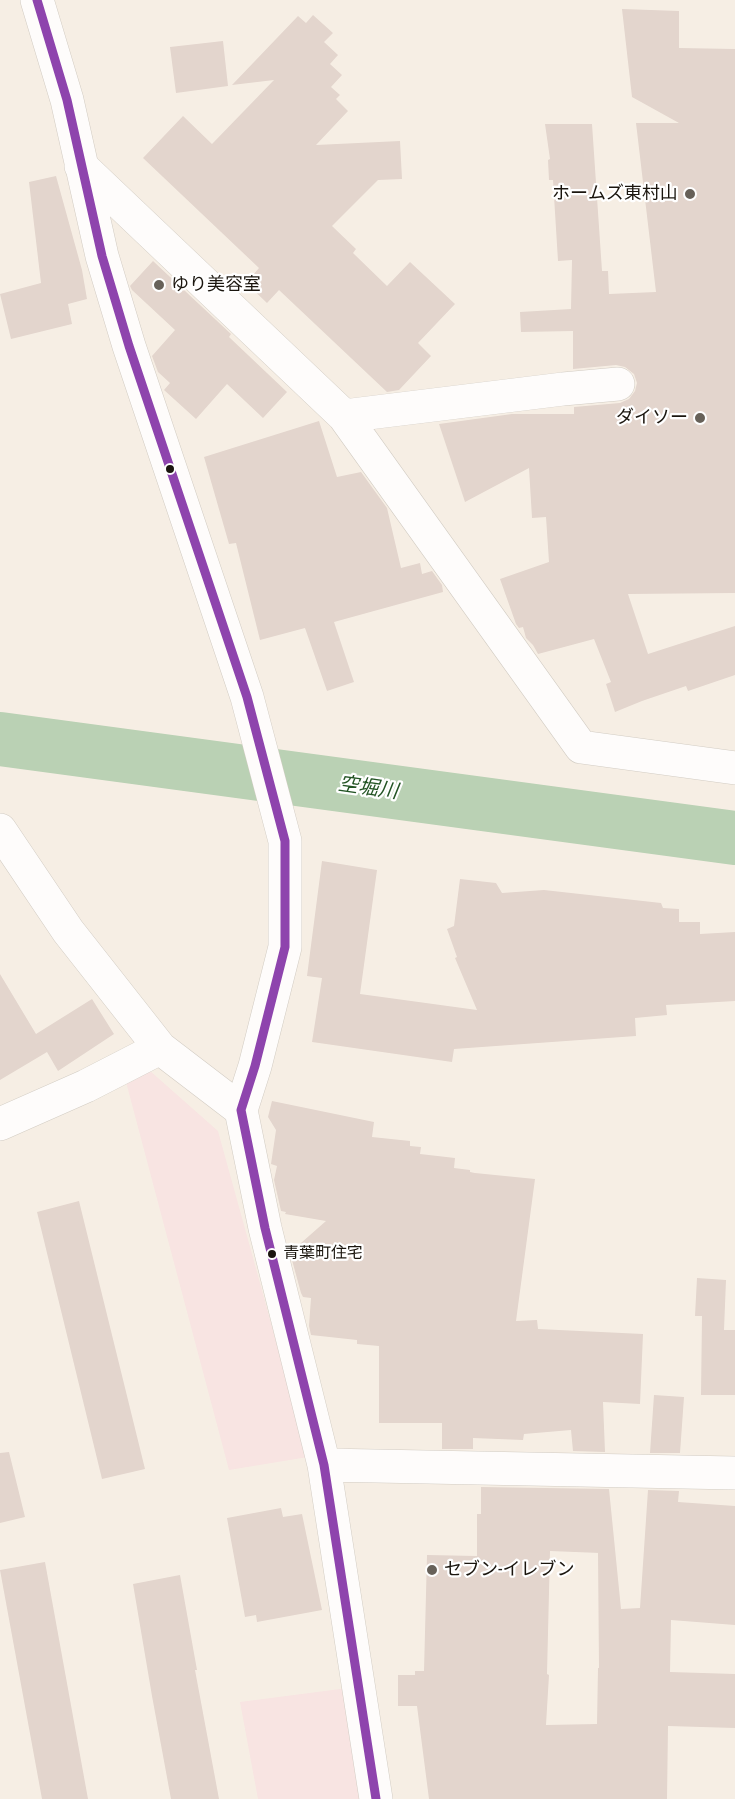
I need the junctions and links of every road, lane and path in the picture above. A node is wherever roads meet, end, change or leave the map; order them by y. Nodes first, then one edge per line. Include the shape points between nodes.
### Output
1 (37, 0) edge
2 (81, 166) junction
3 (618, 384) dead end
4 (344, 416) junction
5 (735, 768) edge
6 (0, 830) edge
7 (160, 1048) junction
8 (241, 1110) junction
9 (0, 1124) edge
10 (324, 1465) junction
11 (735, 1473) edge
12 (376, 1799) edge

1 - 2 street via 67,100
2 - 4 street
2 - 8 street via 129,346 247,697 285,841 285,947
3 - 4 street
4 - 5 street via 581,747
6 - 7 street via 68,931
7 - 8 street
7 - 9 street
8 - 10 street via 265,1228
10 - 11 street
10 - 12 street

